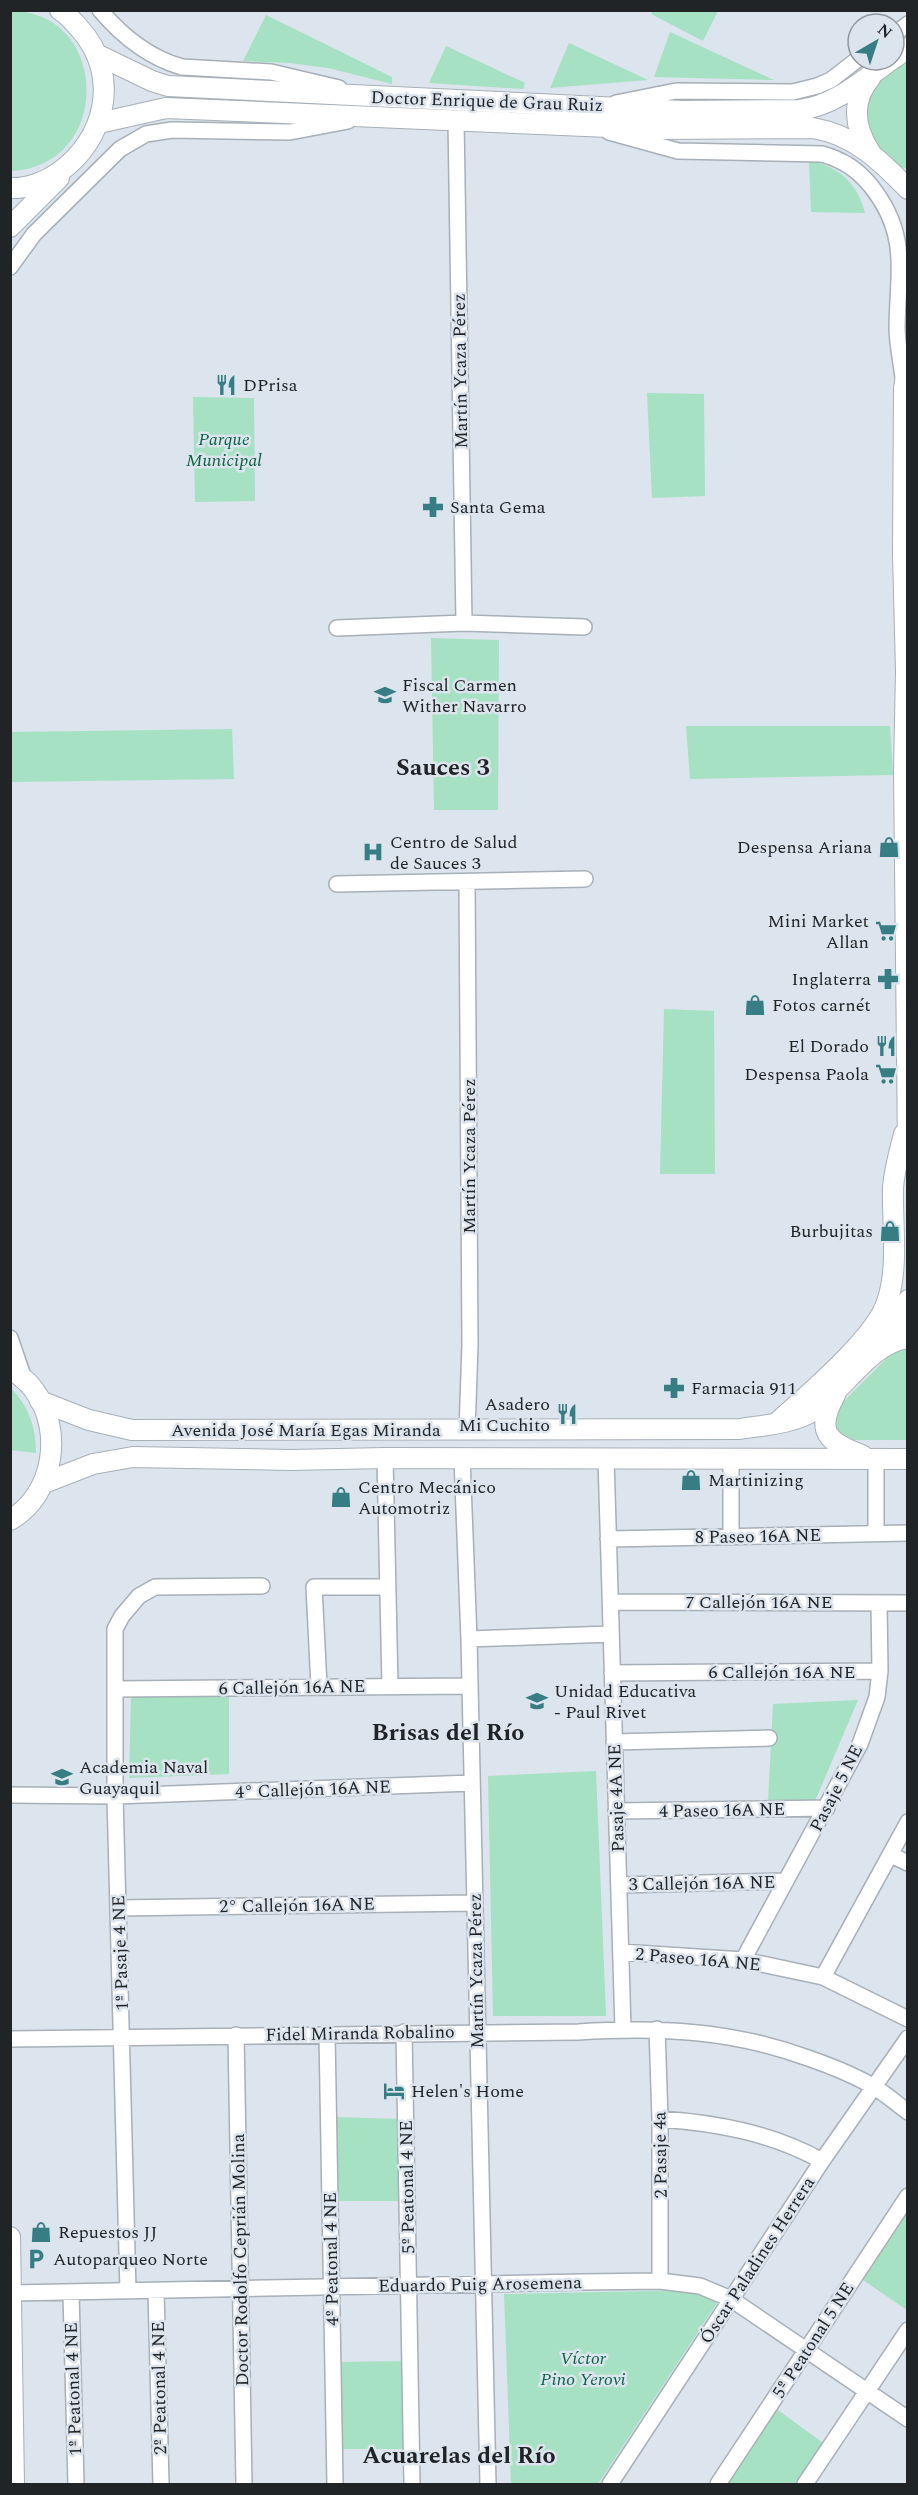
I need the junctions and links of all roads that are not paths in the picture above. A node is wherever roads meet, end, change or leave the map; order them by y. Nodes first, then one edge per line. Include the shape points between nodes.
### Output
1 (60, 10) edge
2 (71, 10) edge
3 (100, 10) edge
4 (92, 46) junction
5 (846, 68) edge
6 (874, 72) joint
7 (374, 97) junction
8 (597, 106) junction
9 (361, 118) junction
10 (456, 120) junction
11 (99, 123) junction
12 (589, 127) junction
13 (878, 159) junction
14 (75, 162) junction
15 (906, 185) edge
16 (10, 188) edge
17 (10, 227) edge
18 (10, 267) edge
19 (908, 363) edge
20 (904, 388) junction
21 (464, 623) junction
22 (584, 627) dead end
23 (337, 628) dead end
24 (906, 791) edge
25 (585, 879) dead end
26 (467, 882) junction
27 (337, 884) dead end
28 (907, 1119) edge
29 (908, 1150) edge
30 (908, 1300) edge
31 (10, 1338) edge
32 (908, 1338) edge
33 (872, 1356) junction
34 (17, 1374) edge
35 (835, 1395) junction
36 (40, 1401) junction
37 (778, 1423) junction
38 (467, 1431) junction
39 (385, 1458) junction
40 (462, 1458) junction
41 (606, 1458) junction
42 (731, 1459) junction
43 (874, 1459) junction
44 (908, 1459) edge
45 (44, 1483) junction
46 (31, 1502) junction
47 (10, 1520) edge
48 (908, 1533) edge
49 (10, 1534) edge
50 (876, 1534) junction
51 (731, 1536) junction
52 (608, 1539) junction
53 (262, 1586) dead end
54 (386, 1587) junction
55 (610, 1602) junction
56 (879, 1603) junction
57 (908, 1603) edge
58 (611, 1634) junction
59 (468, 1639) junction
60 (880, 1671) junction
61 (612, 1673) junction
62 (320, 1686) junction
63 (390, 1686) junction
64 (470, 1686) junction
65 (115, 1689) junction
66 (769, 1738) dead end
67 (614, 1742) junction
68 (472, 1784) junction
69 (10, 1795) edge
70 (115, 1796) junction
71 (827, 1808) junction
72 (616, 1811) junction
73 (908, 1822) edge
74 (891, 1855) junction
75 (908, 1863) edge
76 (786, 1881) junction
77 (619, 1885) junction
78 (475, 1903) junction
79 (118, 1908) junction
80 (621, 1952) junction
81 (744, 1960) junction
82 (823, 1977) junction
83 (908, 2019) edge
84 (623, 2029) junction
85 (657, 2029) junction
86 (478, 2031) junction
87 (404, 2032) junction
88 (327, 2034) junction
89 (236, 2035) junction
90 (122, 2037) junction
91 (908, 2038) edge
92 (10, 2039) edge
93 (875, 2087) junction
94 (908, 2112) edge
95 (660, 2119) junction
96 (822, 2161) junction
97 (908, 2196) edge
98 (10, 2237) edge
99 (660, 2281) junction
100 (484, 2284) junction
101 (408, 2286) junction
102 (332, 2287) junction
103 (242, 2290) junction
104 (128, 2291) junction
105 (156, 2291) junction
106 (12, 2293) junction
107 (71, 2293) junction
108 (731, 2299) junction
109 (908, 2330) edge
110 (807, 2349) junction
111 (867, 2392) junction
112 (908, 2419) edge
113 (12, 2437) edge
114 (14, 2484) edge
115 (76, 2484) edge
116 (161, 2484) edge
117 (244, 2484) edge
118 (335, 2484) edge
119 (412, 2484) edge
120 (489, 2484) edge
121 (609, 2484) edge
122 (718, 2484) edge
123 (805, 2484) edge

1 - 4 street
2 - 4 street
3 - 7 street via 139,47 169,63 271,72
4 - 7 street, Doctor Enrique de Grau Ruiz via 152,81 168,86
4 - 11 street via 101,69 104,103
5 - 8 street via 831,80 793,92 676,91
6 - 8 street, Doctor Enrique de Grau Ruiz via 831,101 800,110 682,111
6 - 13 street via 864,85 857,106 859,131
7 - 8 street, Doctor Enrique de Grau Ruiz
9 - 10 street, Doctor Enrique de Grau Ruiz
9 - 11 street, Doctor Enrique de Grau Ruiz via 166,108
9 - 18 street via 290,132 172,130 146,134 120,149 42,226
10 - 12 street, Doctor Enrique de Grau Ruiz
10 - 21 street, Martín Ycaza Pérez
11 - 14 street
12 - 13 street, Doctor Enrique de Grau Ruiz via 813,128 838,134
12 - 20 street, Doctor Enrique de Grau Ruiz via 678,151 822,154 857,171 881,199 896,229 897,328
13 - 15 street, Doctor Enrique de Grau Ruiz
14 - 16 street via 47,180
14 - 17 street
19 - 20 street
20 - 24 street
21 - 22 street
21 - 23 street
24 - 28 street
25 - 26 street
26 - 27 street
26 - 38 street, Martín Ycaza Pérez
28 - 29 street
28 - 37 street via 893,1184 892,1273 887,1303 873,1328
30 - 33 street via 898,1324
31 - 34 street
32 - 33 street, Avenida José María Egas Miranda via 893,1341
33 - 35 street, Avenida José María Egas Miranda
34 - 36 street
35 - 37 street, Avenida José María Egas Miranda via 797,1419
35 - 43 street via 825,1418 829,1437 843,1448
36 - 38 street, Avenida José María Egas Miranda via 89,1420 132,1430
36 - 45 street via 52,1435
37 - 38 street, Avenida José María Egas Miranda via 721,1430
39 - 40 street, Avenida José María Egas Miranda
39 - 45 street, Avenida José María Egas Miranda via 133,1457 93,1464
39 - 54 street
40 - 41 street, Avenida José María Egas Miranda
40 - 59 street, Martín Ycaza Pérez
41 - 42 street, Avenida José María Egas Miranda
41 - 52 street, Pasaje 4A NE
42 - 43 street, Avenida José María Egas Miranda
42 - 51 street
43 - 44 street, Avenida José María Egas Miranda
43 - 50 street
45 - 46 street
46 - 47 street
46 - 49 street
48 - 50 street, 8 Paseo 16A NE
50 - 51 street, 8 Paseo 16A NE
51 - 52 street, 8 Paseo 16A NE
52 - 55 street, Pasaje 4A NE
53 - 65 street, 1º Pasaje 4 NE via 155,1587 139,1596 118,1621 114,1636
54 - 62 street via 314,1587
54 - 63 street
55 - 56 street, 7 Callejón 16A NE
55 - 58 street, Pasaje 4A NE
56 - 57 street, 7 Callejón 16A NE
56 - 60 street, Pasaje 5 NE
58 - 59 street
58 - 61 street, Pasaje 4A NE
59 - 64 street, Martín Ycaza Pérez
60 - 61 street, 6 Callejón 16A NE
60 - 71 street, Pasaje 5 NE via 877,1697 860,1744
61 - 67 street, Pasaje 4A NE
62 - 63 street, 6 Callejón 16A NE
62 - 65 street, 6 Callejón 16A NE
63 - 64 street, 6 Callejón 16A NE
64 - 68 street, Martín Ycaza Pérez
65 - 70 street, 1º Pasaje 4 NE
66 - 67 street
67 - 72 street, Pasaje 4A NE
68 - 70 street, 4° Callejón 16A NE
68 - 78 street, Martín Ycaza Pérez
69 - 70 street, 4° Callejón 16A NE
70 - 79 street, 1º Pasaje 4 NE
71 - 72 street, 4 Paseo 16A NE
71 - 76 street, Pasaje 5 NE
72 - 77 street, Pasaje 4A NE
73 - 74 street
74 - 75 street
74 - 82 street
76 - 77 street, 3 Callejón 16A NE
76 - 81 street, Pasaje 5 NE
77 - 80 street, Pasaje 4A NE
78 - 79 street, 2° Callejón 16A NE
78 - 86 street, Martín Ycaza Pérez
79 - 90 street, 1º Pasaje 4 NE
80 - 81 street, 2 Paseo 16A NE
80 - 84 street, Pasaje 4A NE
81 - 82 street, 2 Paseo 16A NE
82 - 83 street, 2 Paseo 16A NE
84 - 85 street, Fidel Miranda Robalino
84 - 86 street, Fidel Miranda Robalino
85 - 93 street, Fidel Miranda Robalino via 716,2033 772,2045
85 - 95 street, 2 Pasaje 4a
86 - 87 street, Fidel Miranda Robalino
86 - 100 street, Martín Ycaza Pérez
87 - 88 street, Fidel Miranda Robalino
87 - 101 street, 5º Peatonal 4 NE
88 - 89 street, Fidel Miranda Robalino
88 - 102 street, 4º Peatonal 4 NE
89 - 90 street, Fidel Miranda Robalino
89 - 103 street, Doctor Rodolfo Ceprián Molina
90 - 92 street, Fidel Miranda Robalino
90 - 104 street, 1º Pasaje 4 NE
91 - 93 street, Óscar Paladines Herrera
93 - 94 street, Fidel Miranda Robalino
93 - 96 street, Óscar Paladines Herrera
95 - 96 street via 707,2122 755,2134 798,2148
95 - 99 street, 2 Pasaje 4a
96 - 108 street, Óscar Paladines Herrera
97 - 110 street, 5º Peatonal 5 NE
98 - 106 street
99 - 100 street, Eduardo Puig Arosemena
99 - 108 street, Eduardo Puig Arosemena via 700,2286
100 - 101 street, Eduardo Puig Arosemena
100 - 120 street, Martín Ycaza Pérez
101 - 102 street, Eduardo Puig Arosemena
101 - 119 street, 5º Peatonal 4 NE
102 - 103 street, Eduardo Puig Arosemena
102 - 118 street, 4º Peatonal 4 NE
103 - 105 street, Eduardo Puig Arosemena
103 - 117 street, Doctor Rodolfo Ceprián Molina
104 - 105 street, Eduardo Puig Arosemena
104 - 107 street, Eduardo Puig Arosemena
105 - 116 street, 2º Peatonal 4 NE
106 - 107 street, Eduardo Puig Arosemena
106 - 113 street
107 - 115 street, 1º Peatonal 4 NE
108 - 110 street, Eduardo Puig Arosemena
108 - 121 street, Óscar Paladines Herrera
109 - 111 street
110 - 111 street, Eduardo Puig Arosemena
110 - 122 street, 5º Peatonal 5 NE
111 - 112 street, Eduardo Puig Arosemena
111 - 123 street
113 - 114 street

